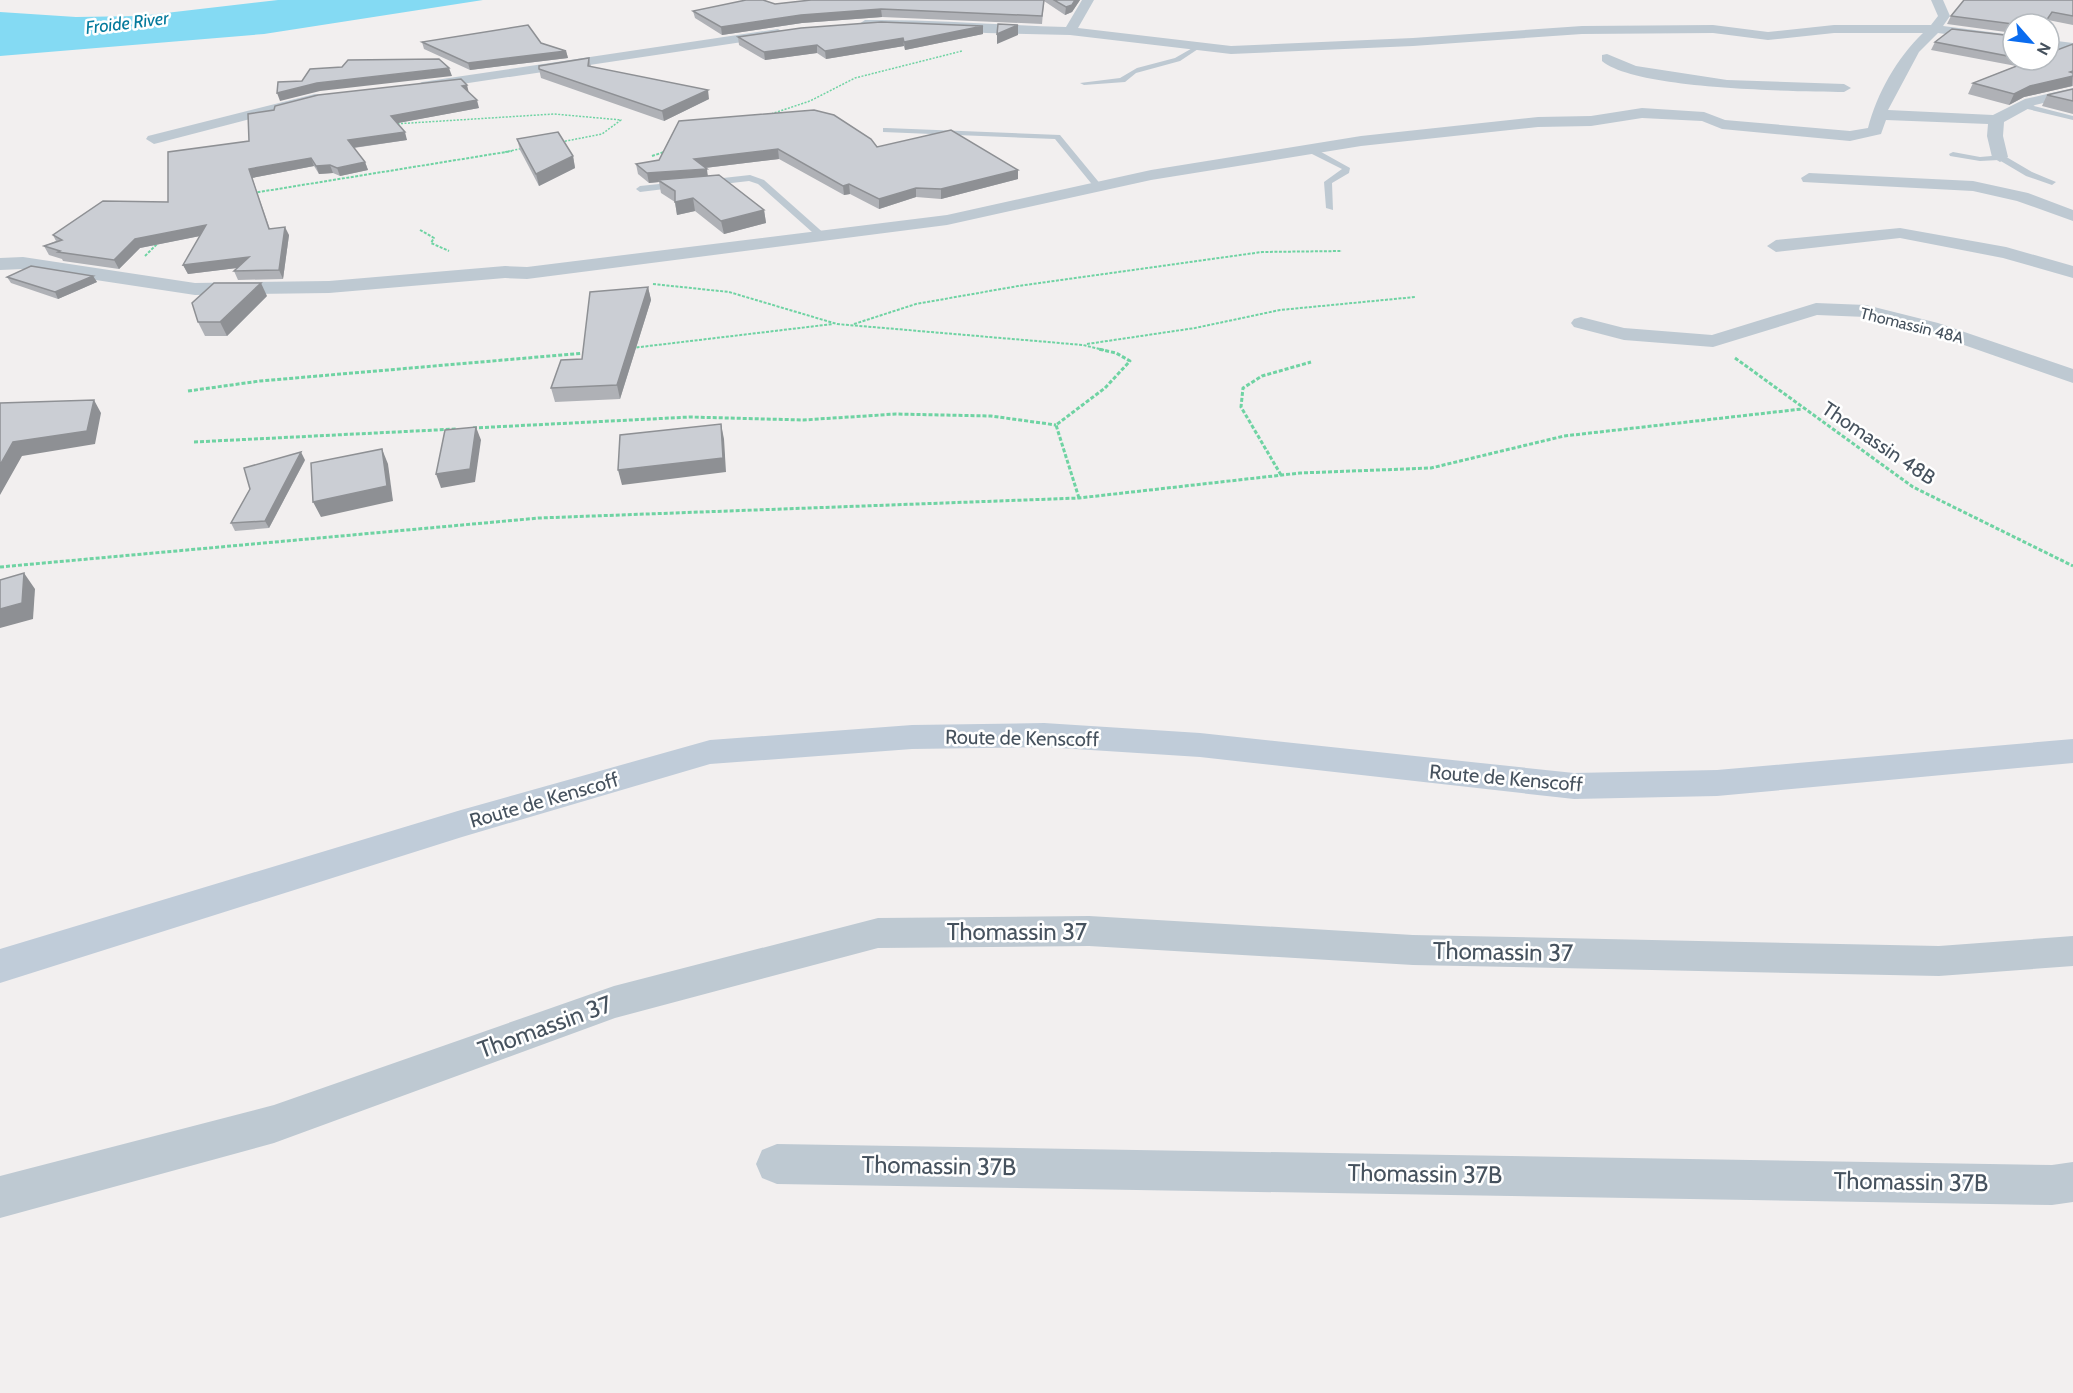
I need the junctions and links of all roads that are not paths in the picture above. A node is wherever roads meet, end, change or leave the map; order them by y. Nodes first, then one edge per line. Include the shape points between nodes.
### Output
1 (1089, 0) edge
2 (1937, 0) edge
3 (848, 26) edge
4 (1935, 29) junction
5 (791, 31) edge
6 (1070, 31) junction
7 (2001, 37) edge
8 (1196, 48) junction
9 (1607, 58) dead end
10 (1807, 70) dead end
11 (1084, 83) dead end
12 (408, 87) edge
13 (2073, 92) edge
14 (329, 96) edge
15 (2022, 105) junction
16 (1877, 108) junction
17 (2073, 118) edge
18 (1996, 120) junction
19 (886, 130) dead end
20 (154, 139) dead end
21 (1311, 150) junction
22 (1953, 154) dead end
23 (2000, 157) junction
24 (1809, 178) dead end
25 (2052, 182) dead end
26 (695, 184) edge
27 (684, 185) edge
28 (1098, 186) junction
29 (640, 189) dead end
30 (1330, 208) dead end
31 (2073, 216) edge
32 (824, 238) junction
33 (1776, 246) dead end
34 (0, 264) edge
35 (2073, 272) edge
36 (1581, 323) dead end
37 (2073, 376) edge
38 (2073, 751) edge
39 (2073, 951) edge
40 (0, 966) edge
41 (777, 1164) dead end
42 (2073, 1182) edge
43 (0, 1197) edge

1 - 6 street
2 - 4 street via 1944,16
3 - 6 street via 912,23
4 - 7 street
4 - 8 street via 1834,29 1768,36 1713,29 1582,30 1264,50
4 - 16 street via 1913,50
5 - 12 street
6 - 8 street
8 - 11 lane via 1177,60 1128,74 1122,80
9 - 10 street via 1634,70 1727,84 1848,90
13 - 15 street
14 - 20 street
15 - 17 lane
15 - 18 street
16 - 18 street
16 - 21 street via 1875,131 1850,136 1642,113 1361,141
18 - 23 street
19 - 28 lane via 1057,137
21 - 28 street
21 - 30 lane via 1347,171 1328,182
22 - 23 lane via 1980,159
23 - 25 lane
24 - 31 street via 1973,186 2022,197
26 - 32 lane via 756,180
27 - 29 lane
28 - 32 street via 947,220
32 - 34 street via 572,269 329,287 195,289 23,263
33 - 35 street via 1900,233 2006,253
36 - 37 street, Thomassin 48A via 1624,334 1713,341 1816,309 1866,311 1931,327
38 - 40 main road, Route de Kenscoff via 1717,783 1574,786 1200,745 1044,735 912,737 710,752
39 - 43 street, Thomassin 37 via 1915,961 1413,950 1089,931 878,933 614,1002 274,1124
41 - 42 street, Thomassin 37B via 2052,1185

